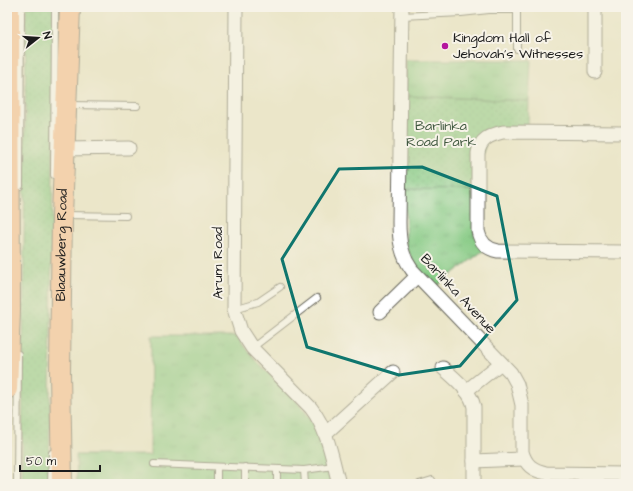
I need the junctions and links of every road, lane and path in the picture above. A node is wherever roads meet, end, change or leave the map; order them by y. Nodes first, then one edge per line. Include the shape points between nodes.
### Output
1 (9, 7) edge
2 (21, 7) edge
3 (55, 7) edge
4 (70, 7) edge
5 (236, 7) edge
6 (595, 7) edge
7 (489, 8) edge
8 (517, 9) edge
9 (402, 11) edge
10 (517, 48) dead end
11 (8, 53) edge
12 (595, 72) dead end
13 (66, 105) junction
14 (137, 106) dead end
15 (626, 133) edge
16 (129, 148) dead end
17 (64, 149) junction
18 (54, 182) dead end
19 (20, 190) dead end
20 (62, 215) junction
21 (126, 216) dead end
22 (626, 252) edge
23 (9, 258) edge
24 (418, 276) junction
25 (280, 287) dead end
26 (317, 298) dead end
27 (9, 300) edge
28 (234, 310) junction
29 (380, 312) dead end
30 (8, 327) edge
31 (252, 348) junction
32 (18, 349) dead end
33 (501, 363) junction
34 (444, 368) dead end
35 (393, 372) dead end
36 (7, 386) edge
37 (7, 389) edge
38 (466, 390) junction
39 (326, 433) junction
40 (52, 444) dead end
41 (524, 459) junction
42 (474, 461) junction
43 (154, 464) dead end
44 (334, 466) junction
45 (217, 467) junction
46 (245, 468) junction
47 (277, 469) junction
48 (304, 470) junction
49 (626, 474) edge
50 (432, 480) dead end
51 (17, 484) edge
52 (51, 484) edge
53 (62, 484) edge
54 (217, 484) edge
55 (245, 484) edge
56 (277, 484) edge
57 (305, 484) edge
58 (339, 484) edge
59 (419, 484) edge
60 (474, 484) edge

1 - 11 main road
2 - 19 lane
3 - 18 lane
4 - 13 main road, Blaauwberg Road
5 - 28 street, Arum Road
6 - 12 street
7 - 8 lane
7 - 9 lane via 461,13
8 - 10 lane
9 - 24 street, Barlinka Avenue via 399,238 406,261
11 - 23 main road
13 - 14 lane
13 - 17 main road, Blaauwberg Road
15 - 22 street via 503,132 491,134 486,138 478,154 478,231 486,246 498,250
16 - 17 street
17 - 20 main road, Blaauwberg Road
20 - 21 lane
20 - 53 main road, Blaauwberg Road
23 - 27 main road
24 - 29 street
24 - 33 street, Barlinka Avenue
25 - 28 lane via 258,302
26 - 31 lane
27 - 30 main road
28 - 31 street, Arum Road via 241,331
30 - 36 main road
31 - 39 street, Arum Road via 311,408
32 - 51 lane
33 - 38 street
33 - 41 street, Barlinka Avenue via 511,373 520,396
34 - 38 street
35 - 39 street
36 - 37 main road
38 - 42 street via 474,407
39 - 44 street, Arum Road
40 - 52 lane
41 - 42 street
41 - 49 street via 529,467 546,473
42 - 60 street
43 - 45 lane
44 - 48 lane
44 - 58 street, Arum Road
45 - 46 lane
45 - 54 lane
46 - 47 lane
46 - 55 lane
47 - 48 lane
47 - 56 lane
48 - 57 lane
50 - 59 lane

